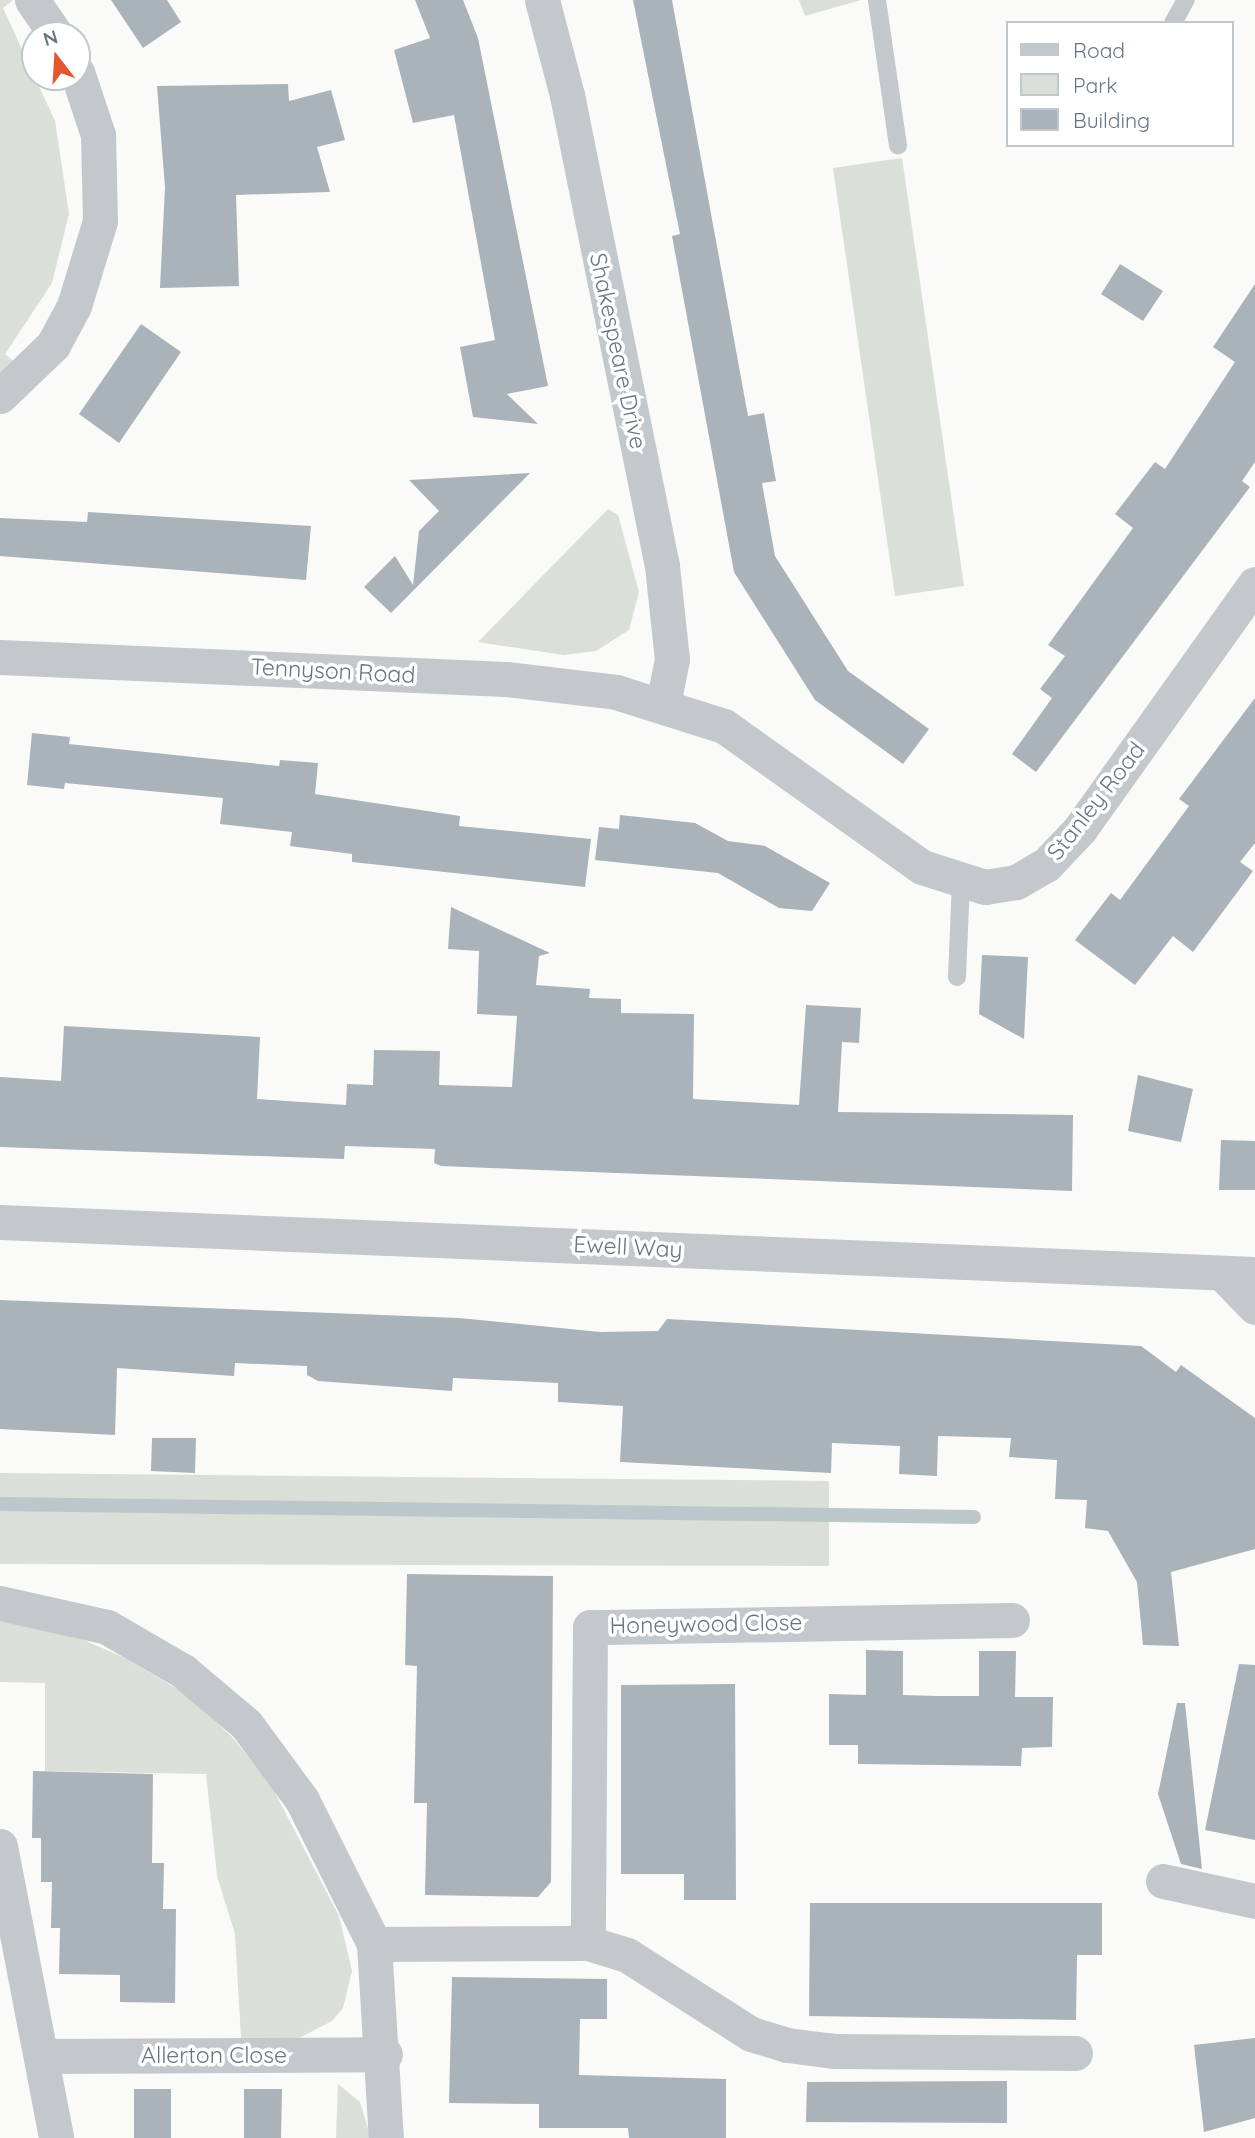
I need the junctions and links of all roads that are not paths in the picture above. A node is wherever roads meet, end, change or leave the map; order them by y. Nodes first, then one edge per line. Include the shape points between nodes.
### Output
1 (32, 0) edge
2 (542, 0) edge
3 (877, 0) edge
4 (1186, 0) edge
5 (46, 21) edge
6 (1174, 21) edge
7 (83, 91) edge
8 (898, 145) dead end
9 (0, 396) edge
10 (1255, 584) edge
11 (0, 657) edge
12 (663, 704) junction
13 (961, 883) junction
14 (957, 977) dead end
15 (0, 1222) edge
16 (1239, 1274) edge
17 (1255, 1307) edge
18 (0, 1603) edge
19 (1012, 1620) dead end
20 (0, 1846) edge
21 (1163, 1881) dead end
22 (1255, 1901) edge
23 (588, 1942) junction
24 (374, 1944) junction
25 (1075, 2053) dead end
26 (385, 2054) junction
27 (44, 2056) junction
28 (56, 2138) edge
29 (386, 2138) edge

1 - 5 street
2 - 12 street, Shakespeare Drive via 567,94 664,578 672,659
3 - 8 lane
4 - 6 lane
7 - 9 street via 98,135 100,221 74,306 53,345
10 - 13 street, Stanley Road via 1080,829 1046,865 1016,882
11 - 12 street, Tennyson Road via 506,679 616,692
12 - 13 street, Stanley Road via 724,726 922,867
13 - 14 lane
15 - 16 street, Ewell Way
16 - 17 street
18 - 24 street via 107,1627 183,1671 246,1724 302,1800
19 - 23 street, Honeywood Close via 590,1627
20 - 27 street
21 - 22 street
23 - 24 street
23 - 25 street via 627,1955 751,2034 787,2045 834,2052
24 - 26 street
26 - 27 street, Allerton Close
26 - 29 street
27 - 28 street

